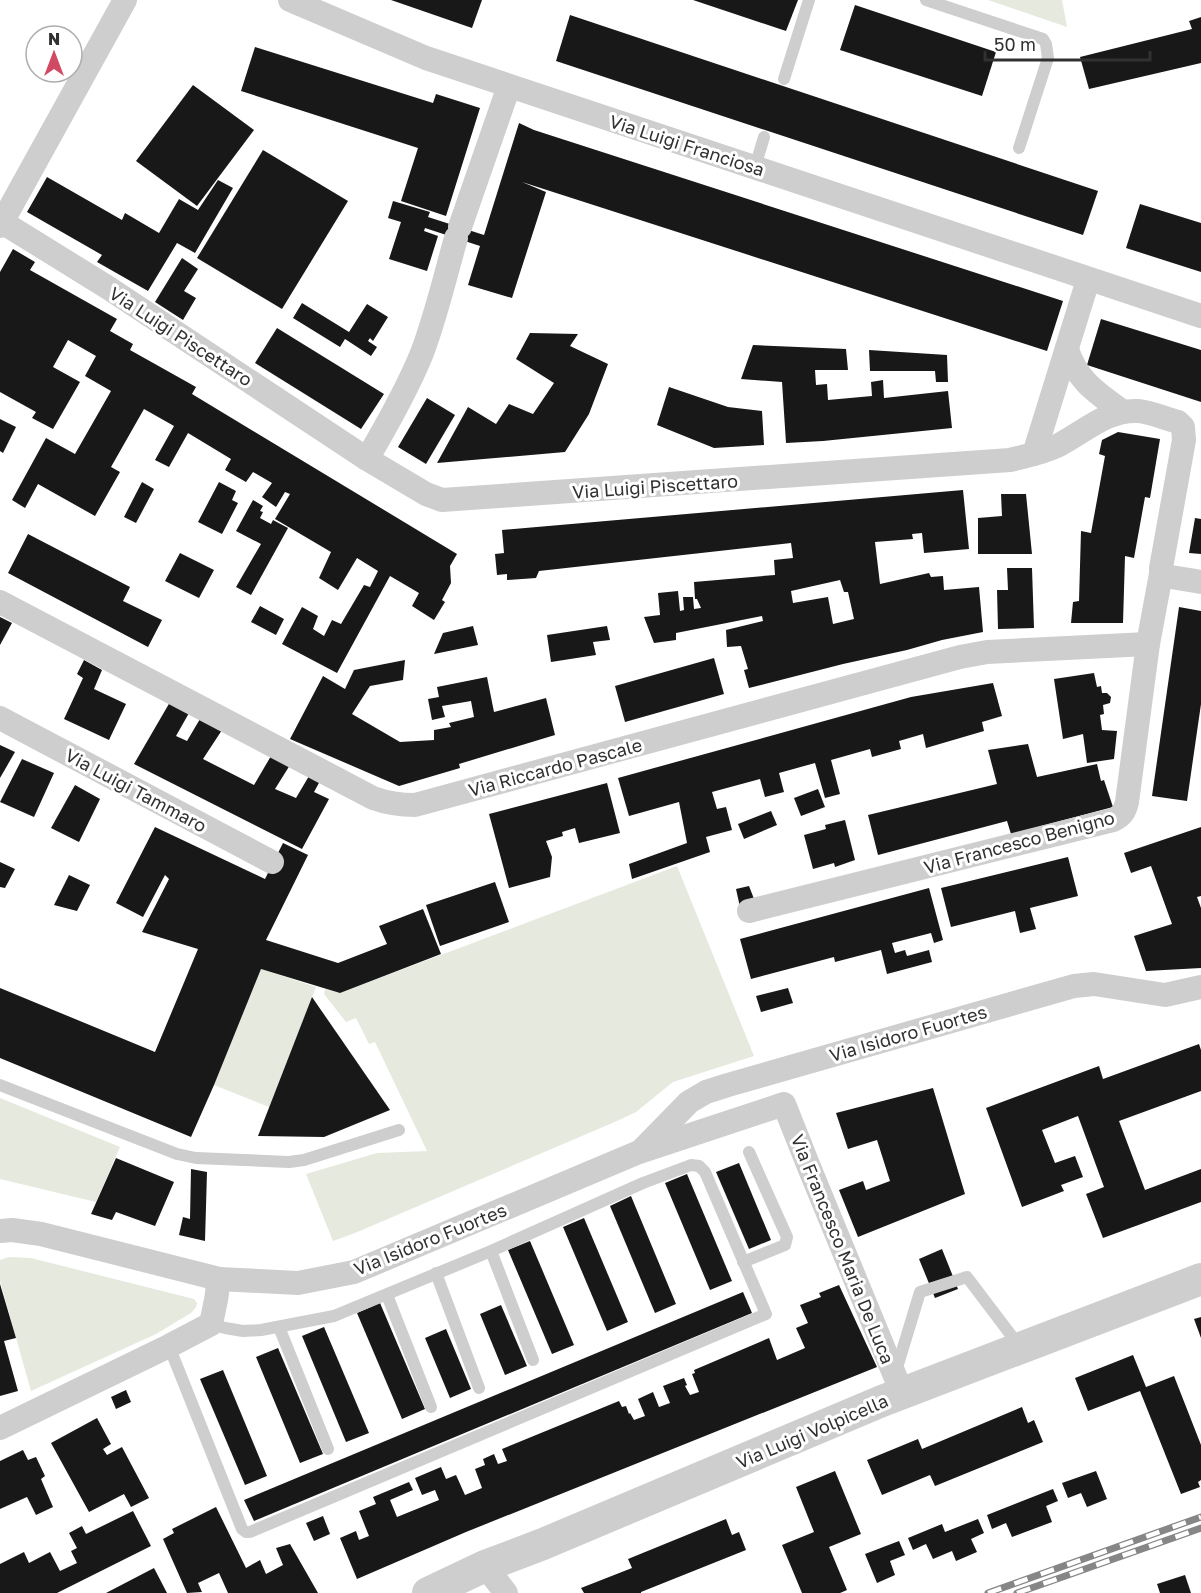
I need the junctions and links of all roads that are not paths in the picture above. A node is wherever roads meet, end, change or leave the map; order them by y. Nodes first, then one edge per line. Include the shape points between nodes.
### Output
1 (125, 0) edge
2 (290, 0) edge
3 (809, 0) edge
4 (926, 0) edge
5 (784, 79) dead end
6 (509, 86) junction
7 (764, 137) dead end
8 (1019, 148) dead end
9 (755, 167) junction
10 (1, 224) edge
11 (1088, 280) junction
12 (1201, 316) edge
13 (1067, 349) junction
14 (1123, 412) junction
15 (1034, 454) junction
16 (367, 459) junction
17 (1161, 574) junction
18 (1201, 582) edge
19 (0, 602) edge
20 (1149, 644) junction
21 (0, 718) edge
22 (272, 862) dead end
23 (749, 911) dead end
24 (1201, 987) edge
25 (0, 1085) edge
26 (784, 1104) joint
27 (399, 1130) dead end
28 (639, 1152) junction
29 (749, 1152) dead end
30 (0, 1231) edge
31 (491, 1251) junction
32 (743, 1262) junction
33 (436, 1273) junction
34 (219, 1279) junction
35 (1201, 1279) edge
36 (387, 1295) junction
37 (211, 1324) junction
38 (279, 1327) junction
39 (169, 1346) junction
40 (1021, 1349) junction
41 (533, 1360) dead end
42 (898, 1384) junction
43 (479, 1388) dead end
44 (431, 1407) dead end
45 (0, 1428) edge
46 (328, 1449) dead end
47 (485, 1566) junction
48 (428, 1593) edge
49 (506, 1593) edge

1 - 10 street
2 - 6 street, Via Luigi Franciosa via 426,58
3 - 5 lane
4 - 8 lane via 1043,39 1047,58
6 - 9 street, Via Luigi Franciosa
6 - 16 street via 421,354
7 - 9 lane
9 - 11 street, Via Luigi Franciosa
10 - 16 street, Via Luigi Piscettaro via 107,287
11 - 12 street, Via Luigi Franciosa
11 - 13 street
13 - 14 street via 1071,362 1089,386
13 - 15 street
14 - 15 street, Via Luigi Piscettaro
14 - 17 street, Via Luigi Piscettaro via 1139,411 1183,427
15 - 16 street, Via Luigi Piscettaro via 1010,460 451,500 426,494
17 - 18 street
17 - 20 street, Via Francesco Benigno
19 - 20 street, Via Riccardo Pascale via 373,798 401,805 415,805 960,657 987,652
20 - 23 street, Via Francesco Benigno via 1127,802 1118,817
21 - 22 street, Via Luigi Tammaro
24 - 28 street, Via Isidoro Fuortes via 1165,995 1094,984 1074,986 728,1085 689,1102
25 - 27 lane via 196,1158 304,1160
26 - 28 street, Via Isidoro Fuortes
26 - 42 street, Via Francesco Maria De Luca
28 - 34 street, Via Isidoro Fuortes via 354,1272 298,1283
29 - 32 lane via 787,1241
30 - 34 street, Via Isidoro Fuortes via 41,1234
31 - 32 lane via 691,1165 705,1172
31 - 33 lane
31 - 41 lane
32 - 39 lane via 765,1314 250,1532 243,1529
33 - 36 lane
33 - 43 lane
34 - 37 street
35 - 40 street, Via Luigi Volpicella
36 - 38 lane via 334,1316
36 - 44 lane
37 - 38 lane via 243,1331
37 - 39 street
38 - 46 lane
39 - 45 street
40 - 42 street, Via Luigi Volpicella
40 - 42 lane via 967,1277 920,1292
42 - 47 street, Via Luigi Volpicella via 543,1544
47 - 48 street, Via Luigi Volpicella
47 - 49 street

